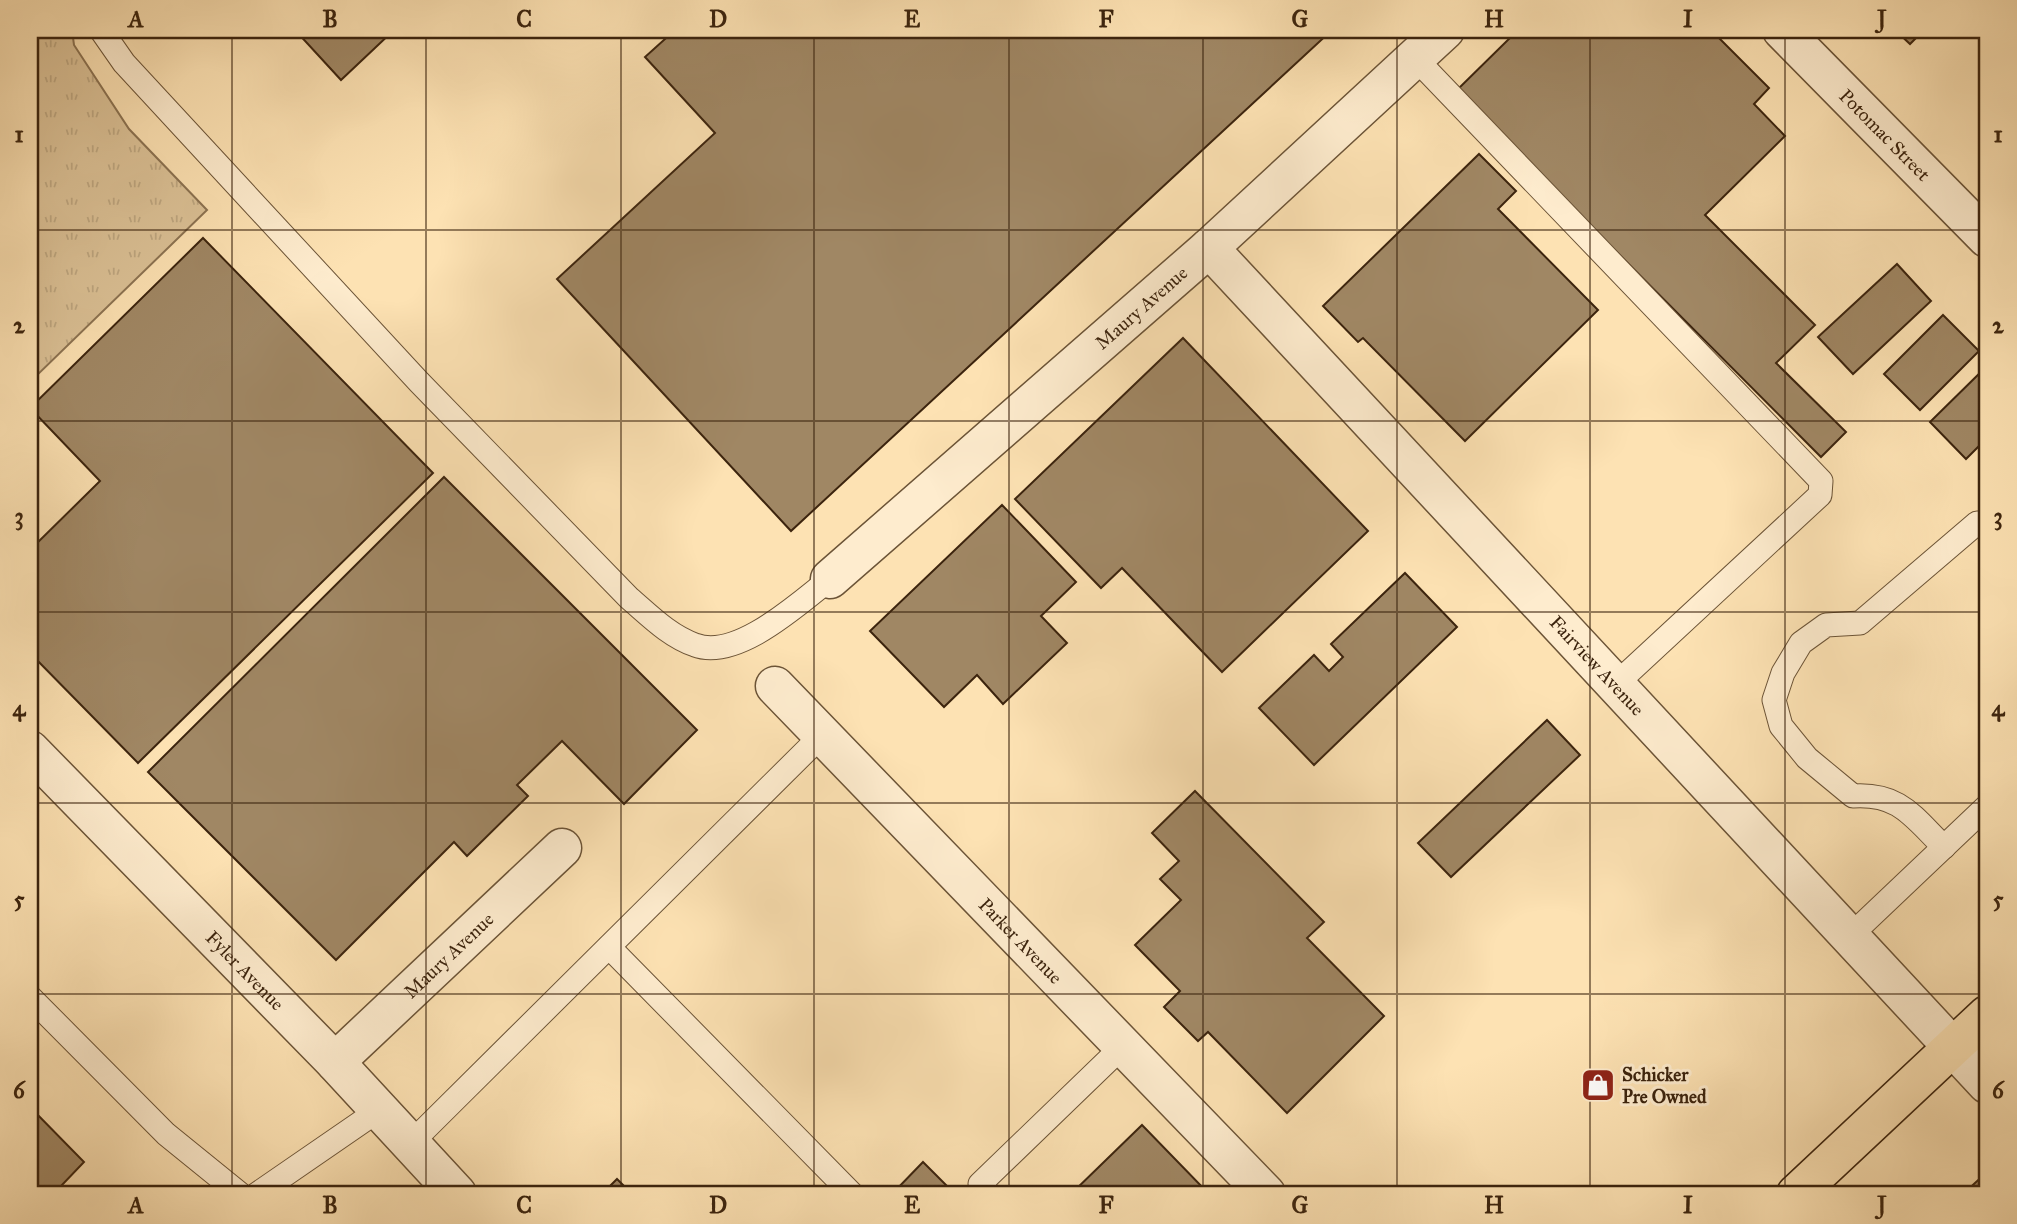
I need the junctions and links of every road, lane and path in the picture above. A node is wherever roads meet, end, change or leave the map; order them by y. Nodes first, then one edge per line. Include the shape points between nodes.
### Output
1 (101, 30) edge
2 (1445, 30) edge
3 (1782, 30) edge
4 (1415, 58) junction
5 (1987, 238) edge
6 (1209, 248) junction
7 (1987, 523) edge
8 (830, 579) joint
9 (1615, 685) junction
10 (775, 687) dead end
11 (822, 735) junction
12 (30, 750) edge
13 (1987, 806) edge
14 (1944, 847) junction
15 (562, 848) dead end
16 (1849, 937) junction
17 (609, 947) junction
18 (30, 998) edge
19 (1987, 1016) edge
20 (1123, 1046) junction
21 (1953, 1048) junction
22 (335, 1062) junction
23 (1987, 1084) edge
24 (379, 1110) junction
25 (410, 1144) junction
26 (240, 1194) edge
27 (257, 1194) edge
28 (457, 1194) edge
29 (852, 1194) edge
30 (989, 1194) edge
31 (1266, 1194) edge
32 (1796, 1194) edge

1 - 8 lane via 124,63 419,382 629,598 667,631 696,646 724,647 764,628
2 - 4 street, Maury Avenue
3 - 5 street, Potomac Street
4 - 6 street, Maury Avenue
4 - 9 lane via 1821,481 1820,495
6 - 8 street, Maury Avenue
6 - 9 street, Fairview Avenue
7 - 14 lane via 1977,523 1860,623 1826,625 1801,643 1774,700 1781,726 1807,758 1853,796 1889,798
9 - 16 street, Fairview Avenue
10 - 11 street, Parker Avenue
11 - 17 lane
11 - 20 street, Parker Avenue
12 - 22 street, Fyler Avenue
13 - 14 lane
14 - 16 lane
15 - 22 street, Maury Avenue
16 - 21 street, Fairview Avenue
17 - 25 lane
17 - 29 lane
18 - 26 lane via 166,1134
19 - 21 main road
20 - 30 lane via 980,1184
20 - 31 street, Parker Avenue
21 - 23 street, Fairview Avenue
21 - 32 main road
22 - 24 street, Fyler Avenue
24 - 25 street, Fyler Avenue
24 - 27 lane
25 - 28 street, Fyler Avenue

